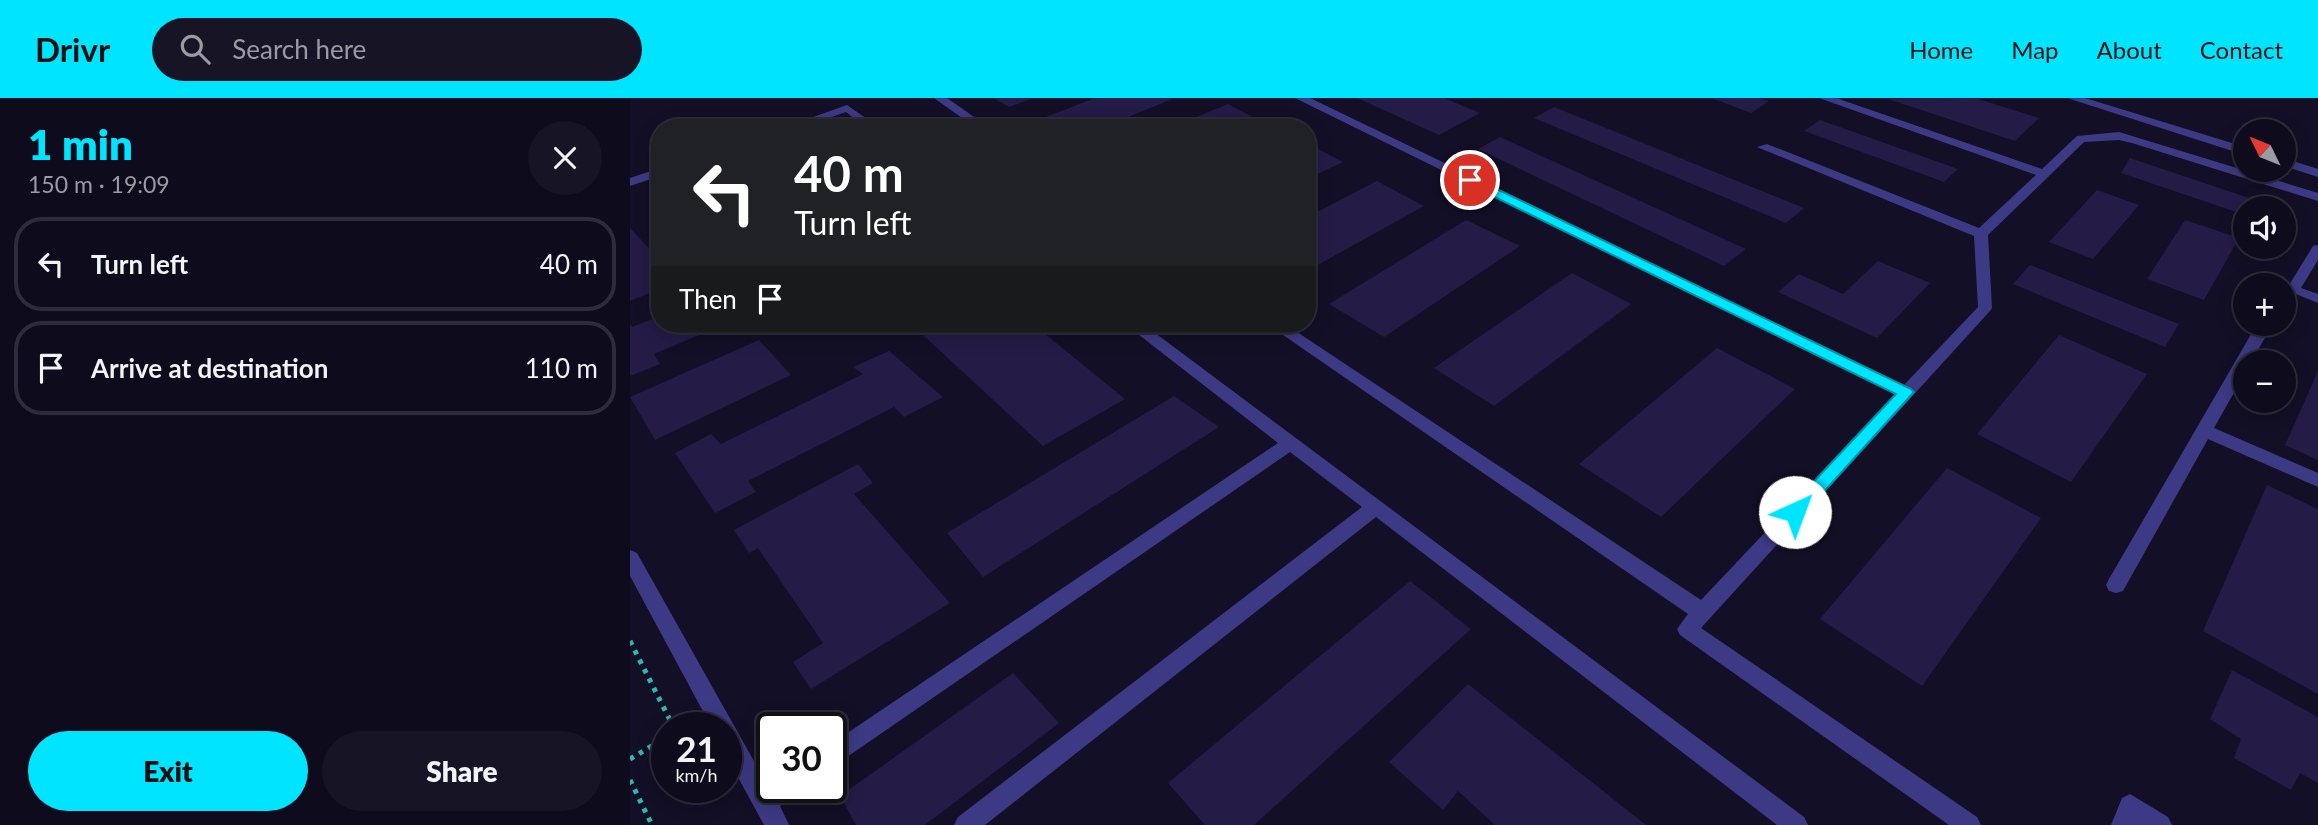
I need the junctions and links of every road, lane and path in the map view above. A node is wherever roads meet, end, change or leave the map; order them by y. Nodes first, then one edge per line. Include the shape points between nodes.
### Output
1 (940, 98) edge
2 (1301, 98) edge
3 (1825, 98) edge
4 (2073, 98) edge
5 (815, 119) edge
6 (862, 119) edge
7 (971, 119) edge
8 (2233, 147) edge
9 (1763, 148) dead end
10 (2296, 166) edge
11 (2318, 173) edge
12 (2045, 174) junction
13 (651, 175) edge
14 (630, 182) edge
15 (2318, 197) edge
16 (1981, 234) junction
17 (2318, 249) edge
18 (2318, 299) edge
19 (1145, 333) edge
20 (1288, 333) edge
21 (2258, 336) edge
22 (1906, 392) junction
23 (2204, 430) junction
24 (1290, 443) junction
25 (2318, 480) edge
26 (1376, 507) junction
27 (630, 558) edge
28 (2116, 585) dead end
29 (1702, 612) junction
30 (630, 641) edge
31 (666, 712) edge
32 (715, 712) edge
33 (847, 746) edge
34 (651, 747) edge
35 (630, 760) edge
36 (742, 761) edge
37 (630, 780) edge
38 (756, 786) edge
39 (766, 803) edge
40 (652, 825) edge
41 (777, 825) edge
42 (966, 825) edge
43 (1796, 825) edge
44 (1969, 825) edge
45 (2123, 825) edge
46 (2160, 825) edge

1 - 7 street
2 - 22 street
3 - 12 street
4 - 8 street
5 - 6 street via 847,108
9 - 16 street
10 - 11 street
12 - 15 street via 2081,139 2119,136
12 - 16 street
13 - 14 street
16 - 22 street via 1985,308
17 - 18 street via 2293,290
19 - 24 street
20 - 29 street
21 - 23 street
22 - 29 street
23 - 25 street
23 - 28 street
24 - 26 street
24 - 33 street
26 - 42 street
26 - 43 street
27 - 32 street
29 - 44 street via 1687,629
30 - 31 path
34 - 35 path
36 - 38 street
37 - 40 path
39 - 41 street
45 - 46 street via 2130,806

